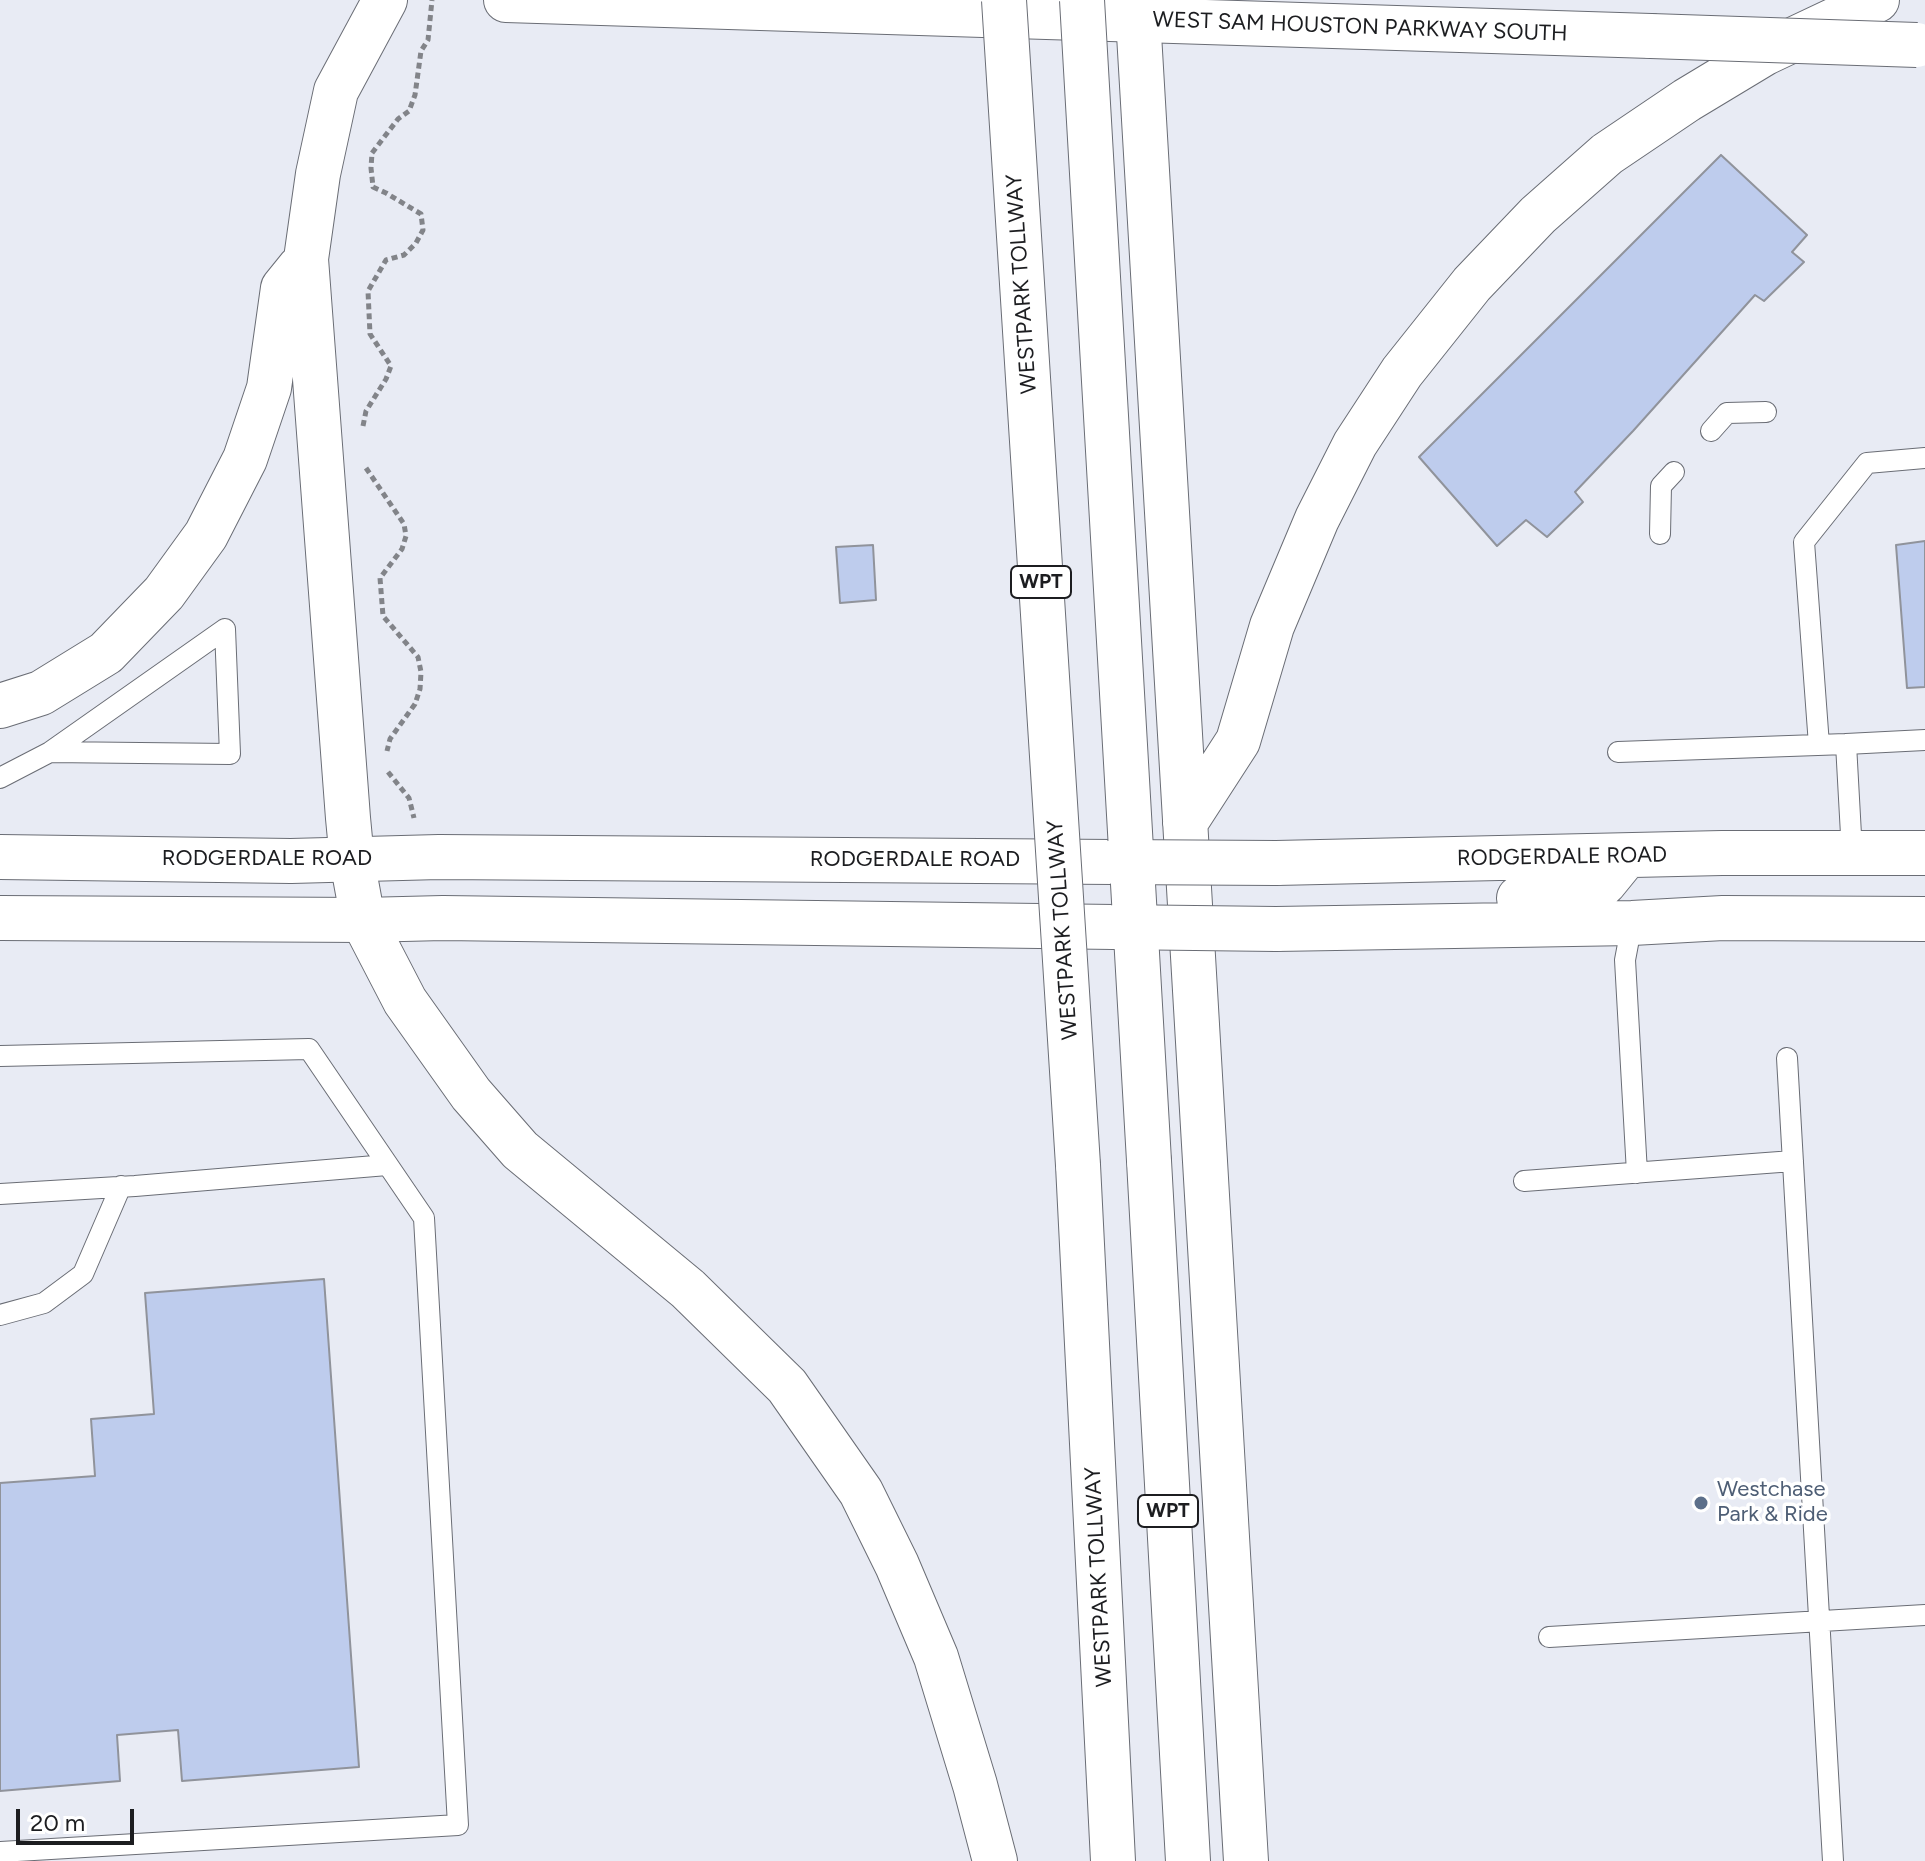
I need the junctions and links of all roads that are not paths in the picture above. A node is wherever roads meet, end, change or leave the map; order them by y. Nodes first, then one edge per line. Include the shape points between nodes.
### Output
1 (385, 0) edge
2 (506, 0) edge
3 (520, 0) edge
4 (1004, 0) edge
5 (1082, 0) edge
6 (1877, 0) edge
7 (1137, 10) edge
8 (1921, 45) edge
9 (306, 259) junction
10 (1766, 412) dead end
11 (1711, 431) dead end
12 (1925, 458) edge
13 (1674, 472) dead end
14 (1660, 534) dead end
15 (0, 706) edge
16 (1925, 740) edge
17 (1846, 744) junction
18 (1819, 745) junction
19 (50, 752) junction
20 (1618, 752) dead end
21 (0, 778) edge
22 (1185, 823) junction
23 (1852, 853) junction
24 (1925, 853) edge
25 (1626, 856) junction
26 (0, 857) edge
27 (352, 860) junction
28 (0, 918) edge
29 (1925, 919) edge
30 (363, 920) junction
31 (1632, 923) junction
32 (1368, 927) junction
33 (0, 1056) edge
34 (1787, 1058) dead end
35 (1793, 1161) junction
36 (387, 1165) junction
37 (1637, 1173) junction
38 (1524, 1181) dead end
39 (121, 1186) junction
40 (0, 1194) edge
41 (0, 1315) edge
42 (1925, 1615) edge
43 (1820, 1621) junction
44 (1549, 1637) dead end
45 (0, 1852) edge
46 (995, 1861) edge
47 (1113, 1861) edge
48 (1188, 1861) edge
49 (1246, 1861) edge
50 (1833, 1861) edge

1 - 9 main road via 336,91
2 - 3 main road, WEST SAM HOUSTON PARKWAY SOUTH
3 - 7 main road, WEST SAM HOUSTON PARKWAY SOUTH
4 - 47 main road, WESTPARK TOLLWAY / WPT, bridge via 1078,1165
5 - 48 main road, WPT, bridge
6 - 22 main road via 1765,53 1607,154 1472,284 1402,372 1355,444 1272,626 1238,741
7 - 8 main road, WEST SAM HOUSTON PARKWAY SOUTH, bridge
7 - 22 main road
9 - 15 main road via 283,288 269,388 245,459 206,535 164,593 106,653 41,693
9 - 27 main road
10 - 11 lane via 1727,413
12 - 18 lane via 1867,463 1804,542
13 - 14 lane via 1661,486
16 - 17 lane
17 - 18 lane
17 - 23 lane
18 - 20 lane
19 - 19 lane via 112,708 225,629 230,754
19 - 21 lane
22 - 49 main road
23 - 24 main road, RODGERDALE ROAD
23 - 25 main road, RODGERDALE ROAD
25 - 27 main road, RODGERDALE ROAD, bridge via 1276,863
25 - 32 main road via 1604,883 1568,896 1467,900
26 - 27 main road, RODGERDALE ROAD
27 - 30 main road
28 - 30 main road
29 - 31 main road
30 - 32 main road, bridge
30 - 46 main road via 405,1001 471,1094 520,1150 688,1289 787,1386 861,1492 936,1657
31 - 32 main road
31 - 37 lane via 1625,960
33 - 36 lane via 309,1049
34 - 35 lane
35 - 37 lane
35 - 43 lane
36 - 39 lane
36 - 45 lane via 424,1218 458,1825
37 - 38 lane
39 - 40 lane
39 - 41 lane via 83,1274 44,1303
42 - 43 lane
43 - 44 lane
43 - 50 lane

